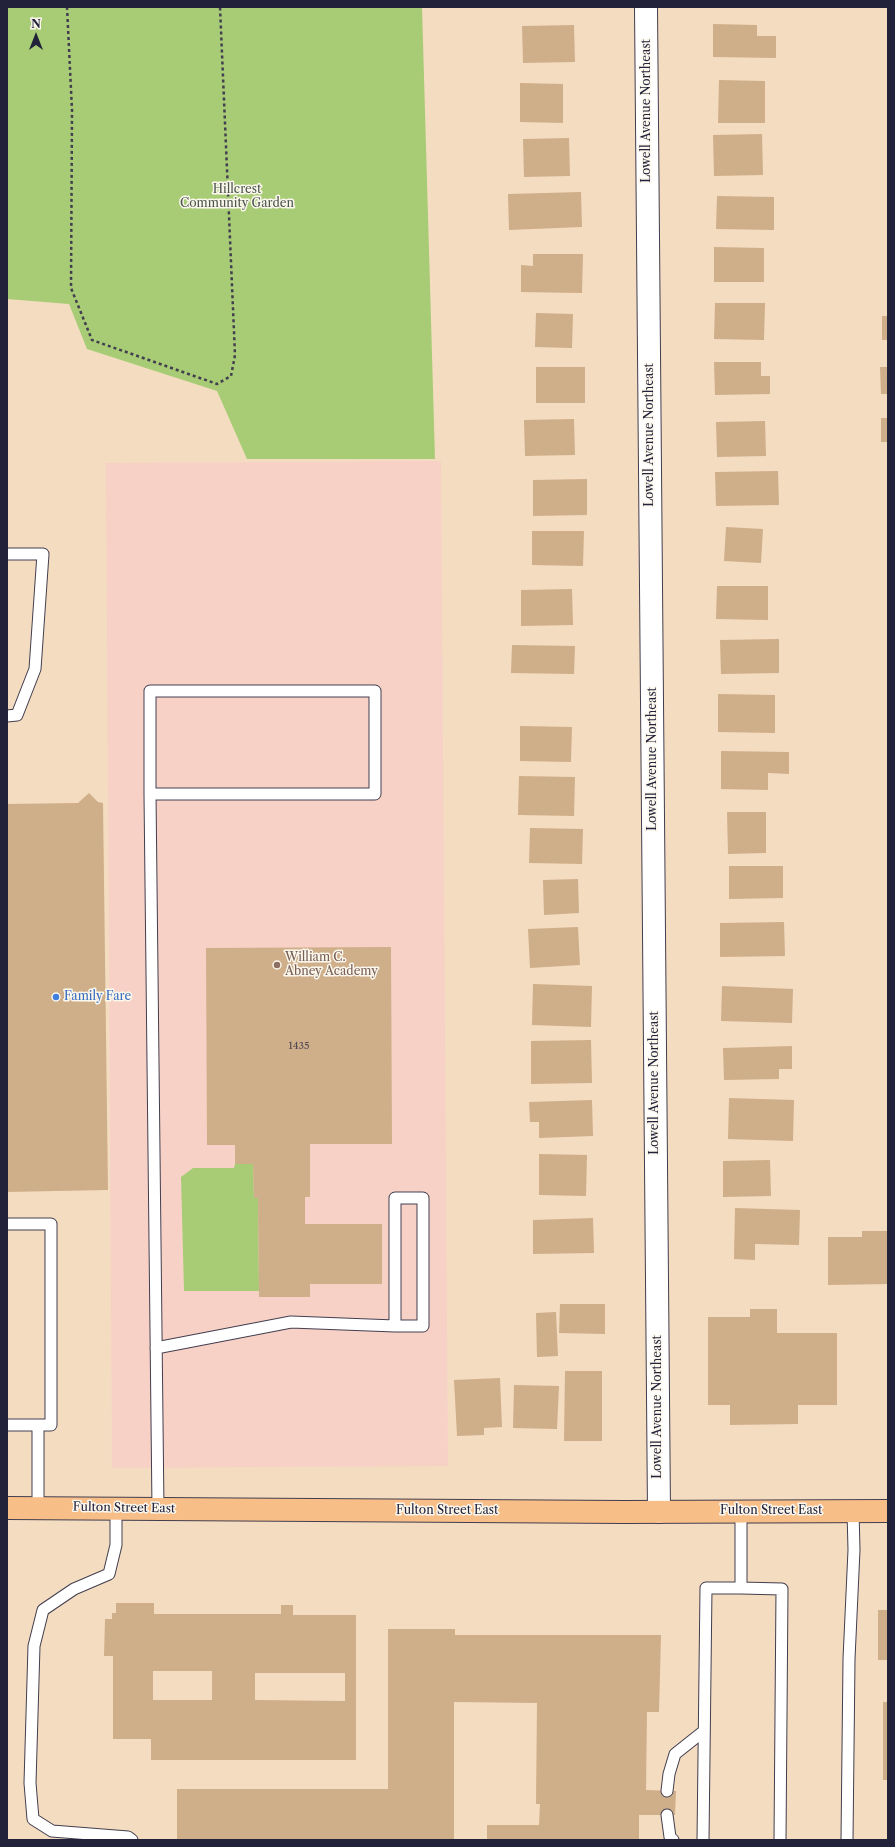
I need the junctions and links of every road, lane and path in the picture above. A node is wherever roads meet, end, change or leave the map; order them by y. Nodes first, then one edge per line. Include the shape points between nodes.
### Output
1 (67, 7) edge
2 (220, 7) edge
3 (646, 7) edge
4 (7, 554) edge
5 (7, 716) edge
6 (150, 794) junction
7 (7, 1224) edge
8 (395, 1326) junction
9 (156, 1348) junction
10 (7, 1425) edge
11 (38, 1426) junction
12 (7, 1508) edge
13 (38, 1508) junction
14 (116, 1508) junction
15 (158, 1509) junction
16 (852, 1511) junction
17 (888, 1511) edge
18 (659, 1512) junction
19 (741, 1512) junction
20 (741, 1588) junction
21 (704, 1731) junction
22 (667, 1791) dead end
23 (667, 1815) dead end
24 (132, 1840) edge
25 (673, 1840) edge
26 (703, 1840) edge
27 (780, 1840) edge
28 (847, 1840) edge

1 - 2 path via 72,110 71,288 92,340 217,384 231,376 235,355
3 - 18 street, Lowell Avenue Northeast
4 - 5 lane via 43,554 35,669 17,715
6 - 6 lane via 150,691 375,691 375,794
6 - 9 lane
7 - 11 lane via 51,1224 51,1426
8 - 8 lane via 395,1198 423,1198 423,1326
8 - 9 lane via 291,1322
9 - 15 lane
10 - 11 lane
11 - 13 lane
12 - 13 main road, Fulton Street East
13 - 14 main road, Fulton Street East
14 - 15 main road, Fulton Street East
14 - 24 lane via 116,1545 109,1574 74,1589 43,1610 34,1646 30,1783 33,1819 52,1831 128,1837
15 - 18 main road, Fulton Street East
16 - 17 main road, Fulton Street East
16 - 19 main road, Fulton Street East
16 - 28 lane via 854,1550 849,1659
18 - 19 main road, Fulton Street East
19 - 20 lane
20 - 21 lane via 706,1588
20 - 27 lane via 782,1589
21 - 22 lane via 676,1754 669,1774
21 - 26 lane
23 - 25 lane via 670,1837

